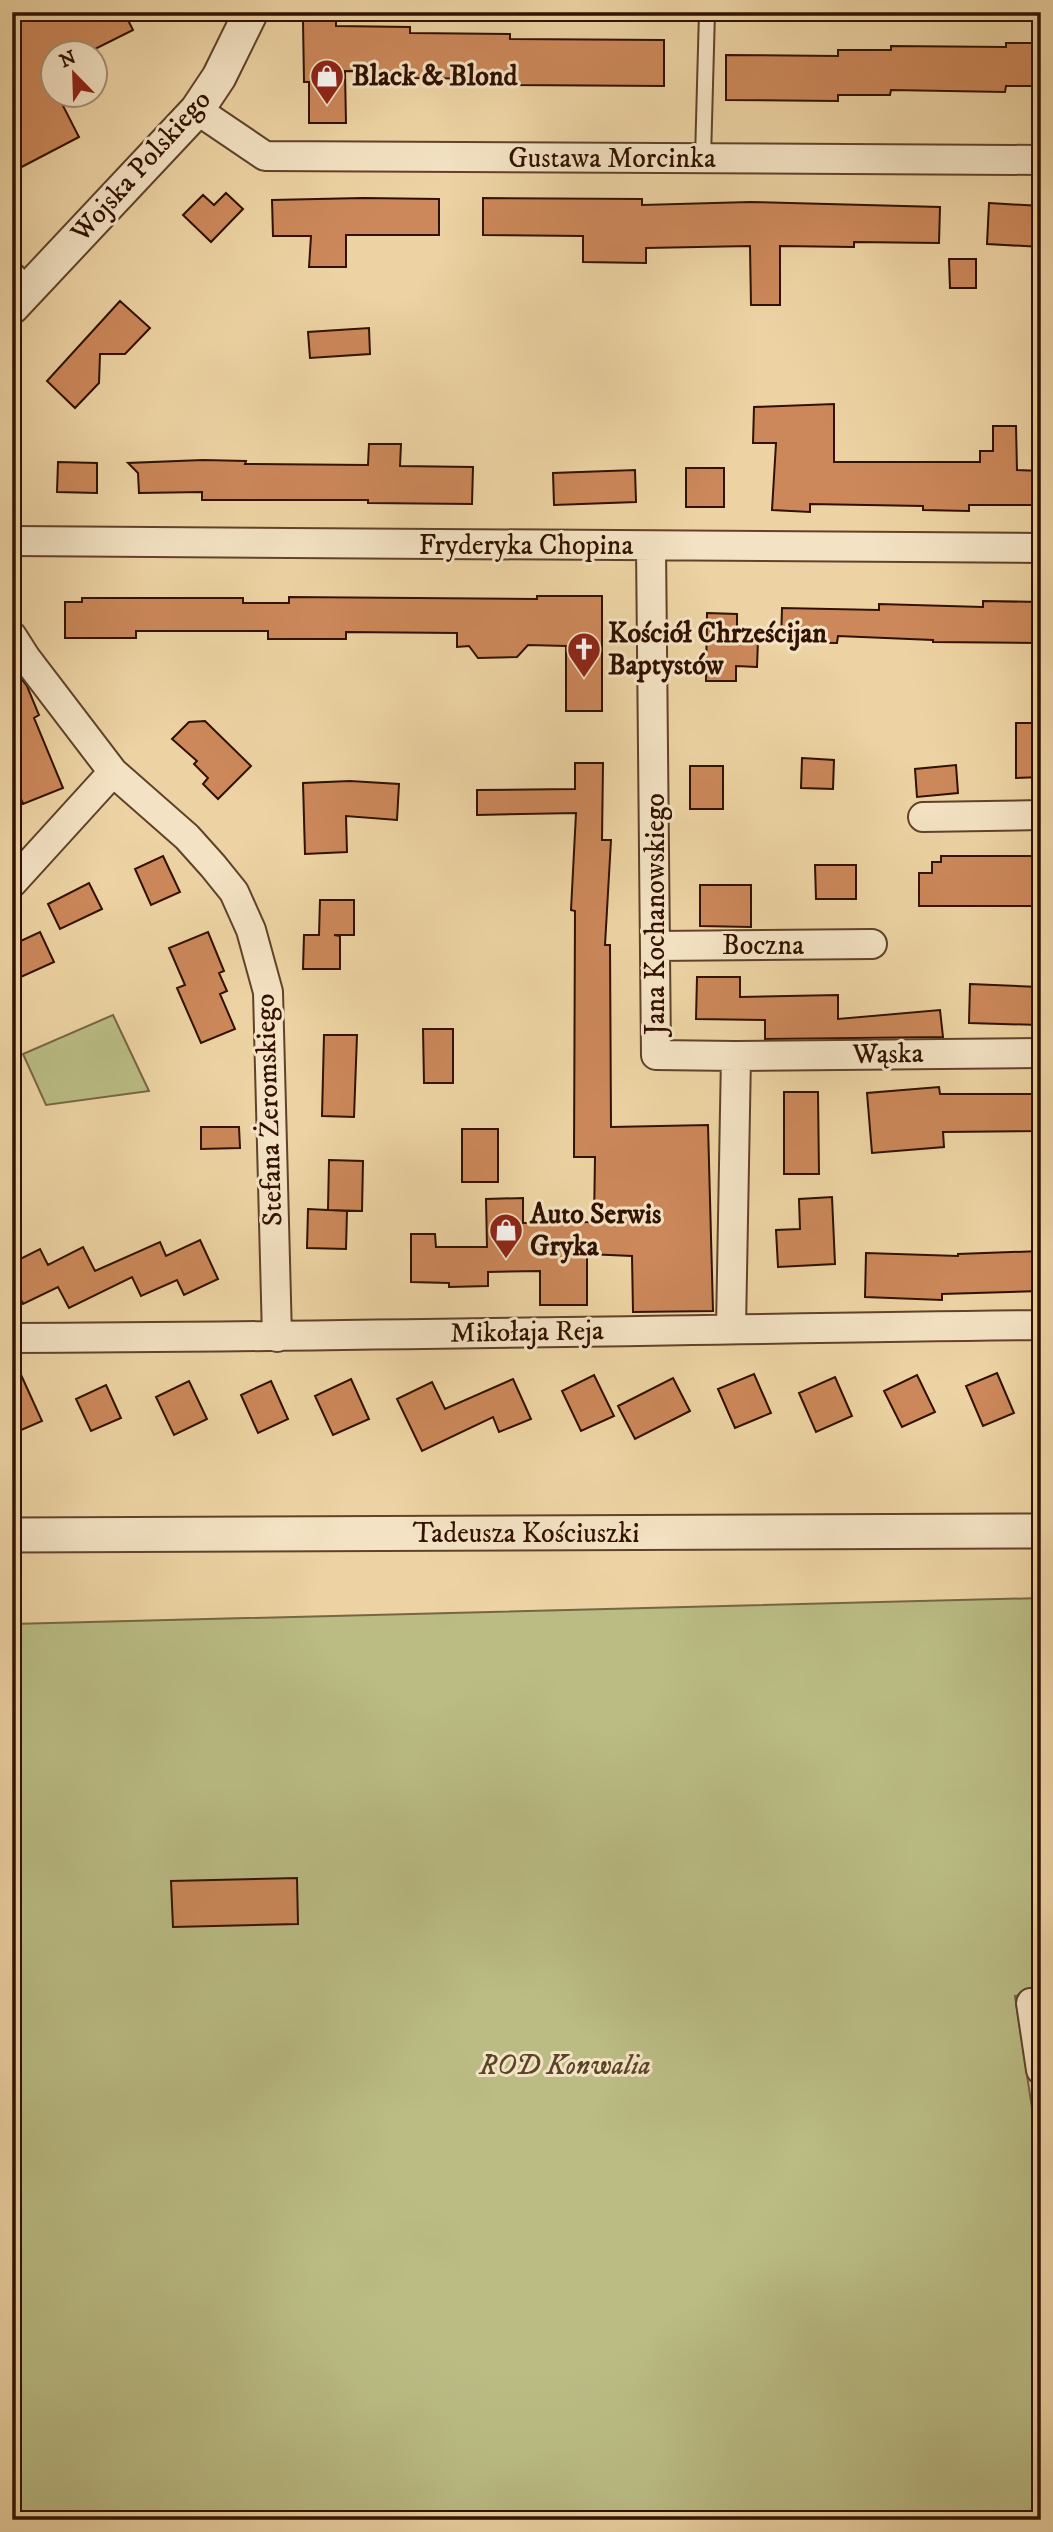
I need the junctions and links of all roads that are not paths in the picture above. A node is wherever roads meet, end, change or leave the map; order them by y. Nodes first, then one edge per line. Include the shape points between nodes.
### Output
1 (251, 12) edge
2 (707, 12) edge
3 (197, 110) junction
4 (703, 158) junction
5 (1041, 160) edge
6 (18, 287) edge
7 (12, 541) edge
8 (652, 546) junction
9 (1041, 548) edge
10 (12, 636) edge
11 (113, 772) junction
12 (1041, 816) edge
13 (923, 817) dead end
14 (12, 883) edge
15 (872, 944) dead end
16 (655, 946) junction
17 (1041, 1053) edge
18 (736, 1056) junction
19 (1041, 1325) edge
20 (731, 1328) junction
21 (276, 1337) junction
22 (12, 1338) edge
23 (1041, 1531) edge
24 (12, 1535) edge
25 (1041, 2002) edge
26 (1041, 2070) edge

1 - 3 street, Wojska Polskiego
2 - 4 lane
3 - 4 street, Gustawa Morcinka via 265,156
3 - 6 street, Wojska Polskiego
4 - 5 street, Gustawa Morcinka
7 - 8 street, Fryderyka Chopina
8 - 9 street, Fryderyka Chopina
8 - 16 street, Jana Kochanowskiego
10 - 11 street, Stefana Żeromskiego
11 - 14 street
11 - 21 street, Stefana Żeromskiego via 213,866 234,892 251,930 268,992
12 - 13 street
15 - 16 street, Boczna
16 - 18 street, Jana Kochanowskiego via 656,1055
17 - 18 street, Wąska
18 - 20 street
19 - 20 street, Mikołaja Reja
20 - 21 street, Mikołaja Reja
21 - 22 street, Mikołaja Reja
23 - 24 street, Tadeusza Kościuszki
25 - 26 street via 1031,2003

